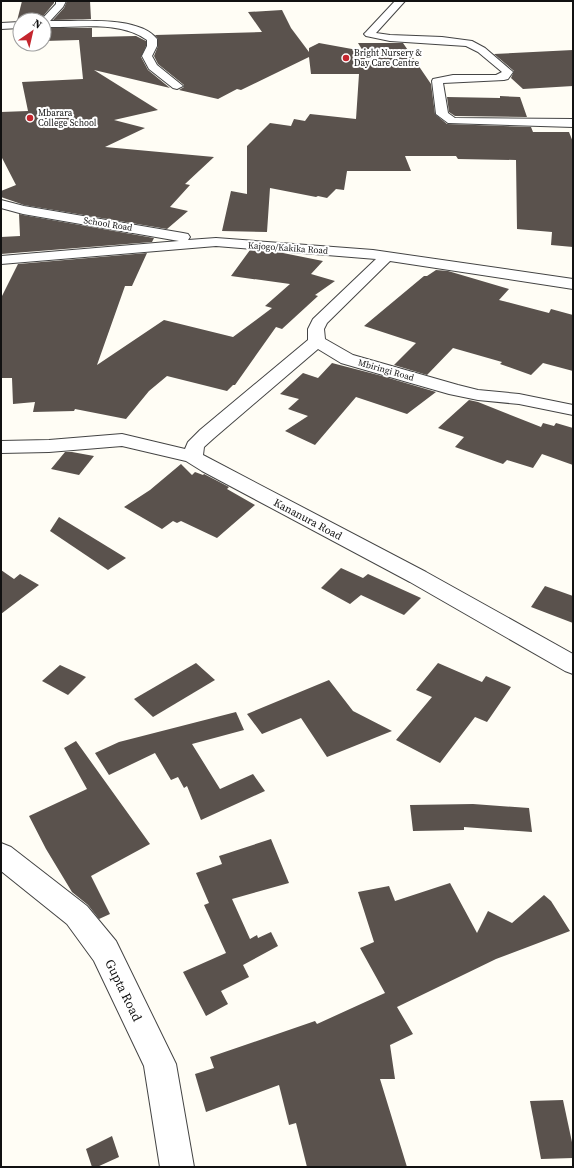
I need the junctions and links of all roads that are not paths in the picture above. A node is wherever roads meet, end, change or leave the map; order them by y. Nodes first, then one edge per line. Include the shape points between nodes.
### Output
1 (61, 1) edge
2 (400, 1) edge
3 (52, 14) edge
4 (52, 23) edge
5 (12, 25) edge
6 (1, 26) edge
7 (177, 86) dead end
8 (573, 124) edge
9 (1, 204) edge
10 (216, 242) junction
11 (388, 256) junction
12 (1, 260) edge
13 (573, 284) edge
14 (317, 341) junction
15 (573, 410) edge
16 (1, 447) edge
17 (193, 457) junction
18 (573, 665) edge
19 (1, 855) edge
20 (177, 1167) edge

1 - 3 street
2 - 8 street via 369,34 397,40 445,40 464,43 474,46 508,72 504,77 493,79 447,78 438,81 442,114 449,119
4 - 7 street via 123,26 146,32 152,38 152,46 147,56 154,67
5 - 6 street
9 - 10 street, School Road via 23,210
10 - 11 street, Kajogo/Kakika Road
10 - 12 street, Kajogo/Kakika Road
11 - 13 street, Kajogo/Kakika Road
11 - 14 street via 317,323
14 - 15 street, Mbiringi Road via 347,359 455,390
14 - 17 street via 207,434 195,446
16 - 17 street, Kananura Road via 122,440
17 - 18 street, Kananura Road via 418,577
19 - 20 street, Gupta Road via 77,915 105,951 160,1064

